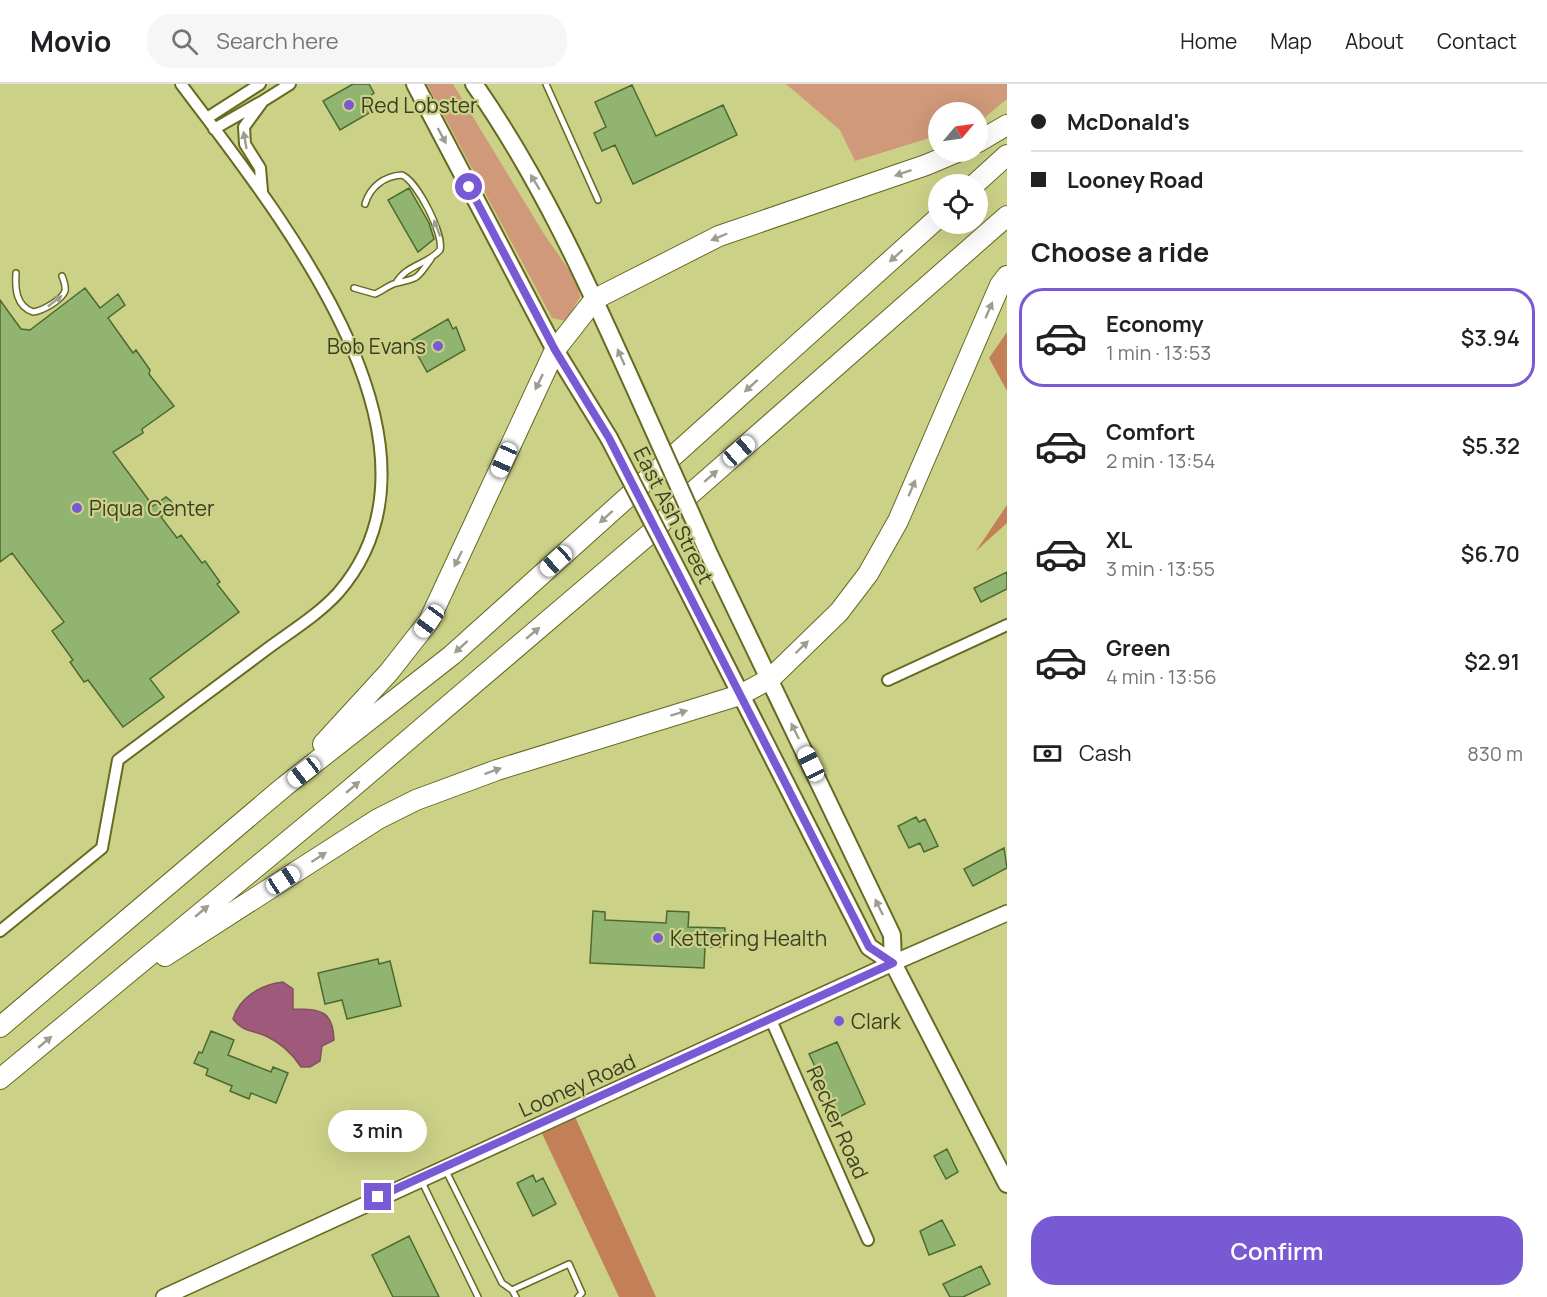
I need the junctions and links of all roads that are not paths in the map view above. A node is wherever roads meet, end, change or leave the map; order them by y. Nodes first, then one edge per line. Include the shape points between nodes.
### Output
1 (181, 84) edge
2 (260, 84) edge
3 (290, 84) edge
4 (415, 84) edge
5 (474, 84) edge
6 (546, 84) edge
7 (263, 101) junction
8 (207, 118) junction
9 (1007, 125) edge
10 (214, 129) junction
11 (988, 136) edge
12 (1007, 155) edge
13 (933, 162) edge
14 (986, 174) edge
15 (263, 194) junction
16 (598, 200) dead end
17 (365, 204) dead end
18 (1007, 216) edge
19 (928, 227) edge
20 (433, 257) junction
21 (16, 273) dead end
22 (63, 276) dead end
23 (1007, 276) edge
24 (396, 283) junction
25 (354, 288) dead end
26 (595, 299) junction
27 (555, 350) junction
28 (1007, 624) edge
29 (770, 679) junction
30 (888, 680) dead end
31 (740, 695) junction
32 (285, 786) junction
33 (1007, 913) edge
34 (0, 931) edge
35 (893, 963) junction
36 (93, 1002) junction
37 (771, 1020) junction
38 (0, 1027) edge
39 (0, 1079) edge
40 (445, 1167) junction
41 (421, 1178) junction
42 (1007, 1184) edge
43 (868, 1240) dead end
44 (512, 1290) junction
45 (164, 1297) edge
46 (478, 1297) edge
47 (516, 1297) edge
48 (578, 1297) edge

1 - 8 street
2 - 8 street
3 - 7 street
4 -> 27 main road, East Ash Street
26 -> 5 main road, East Ash Street via 542,194
6 - 16 lane
7 - 10 street
15 -> 7 street via 260,168 246,148 243,135 247,120
8 - 10 street
9 - 11 highway
10 - 15 street
12 - 14 highway
13 -> 26 highway via 718,236
15 - 34 street via 330,302 362,377 382,460 382,490 375,526 354,571 324,606 118,760 102,848
20 -> 17 lane via 440,250 441,239 408,177 395,175 375,186
36 -> 18 highway via 653,531 694,490
19 -> 32 highway via 452,655
20 - 24 lane via 405,270
20 - 24 lane via 418,278
21 -> 22 lane via 20,302 33,312 43,310 63,295
29 -> 23 highway via 839,612 868,574 898,521
24 - 25 lane via 375,294
26 - 27 highway
29 -> 26 main road, East Ash Street, bridge via 710,556
27 - 31 main road, East Ash Street, bridge via 609,438
27 -> 32 highway via 429,621 389,672
28 - 30 street
29 - 31 highway
35 -> 29 main road, East Ash Street via 892,935
31 - 35 main road, East Ash Street via 869,947
36 -> 31 highway via 378,819 416,800 497,770
32 - 38 highway
33 - 35 street, Looney Road
35 - 37 street, Looney Road
35 - 42 main road, East Ash Street
39 -> 36 highway
37 - 40 street, Looney Road
37 - 43 street, Recker Road
40 - 41 street, Looney Road
40 - 44 lane via 502,1283
41 - 45 street, Looney Road
41 - 46 lane
44 - 47 lane
44 - 48 lane via 569,1264 582,1293

